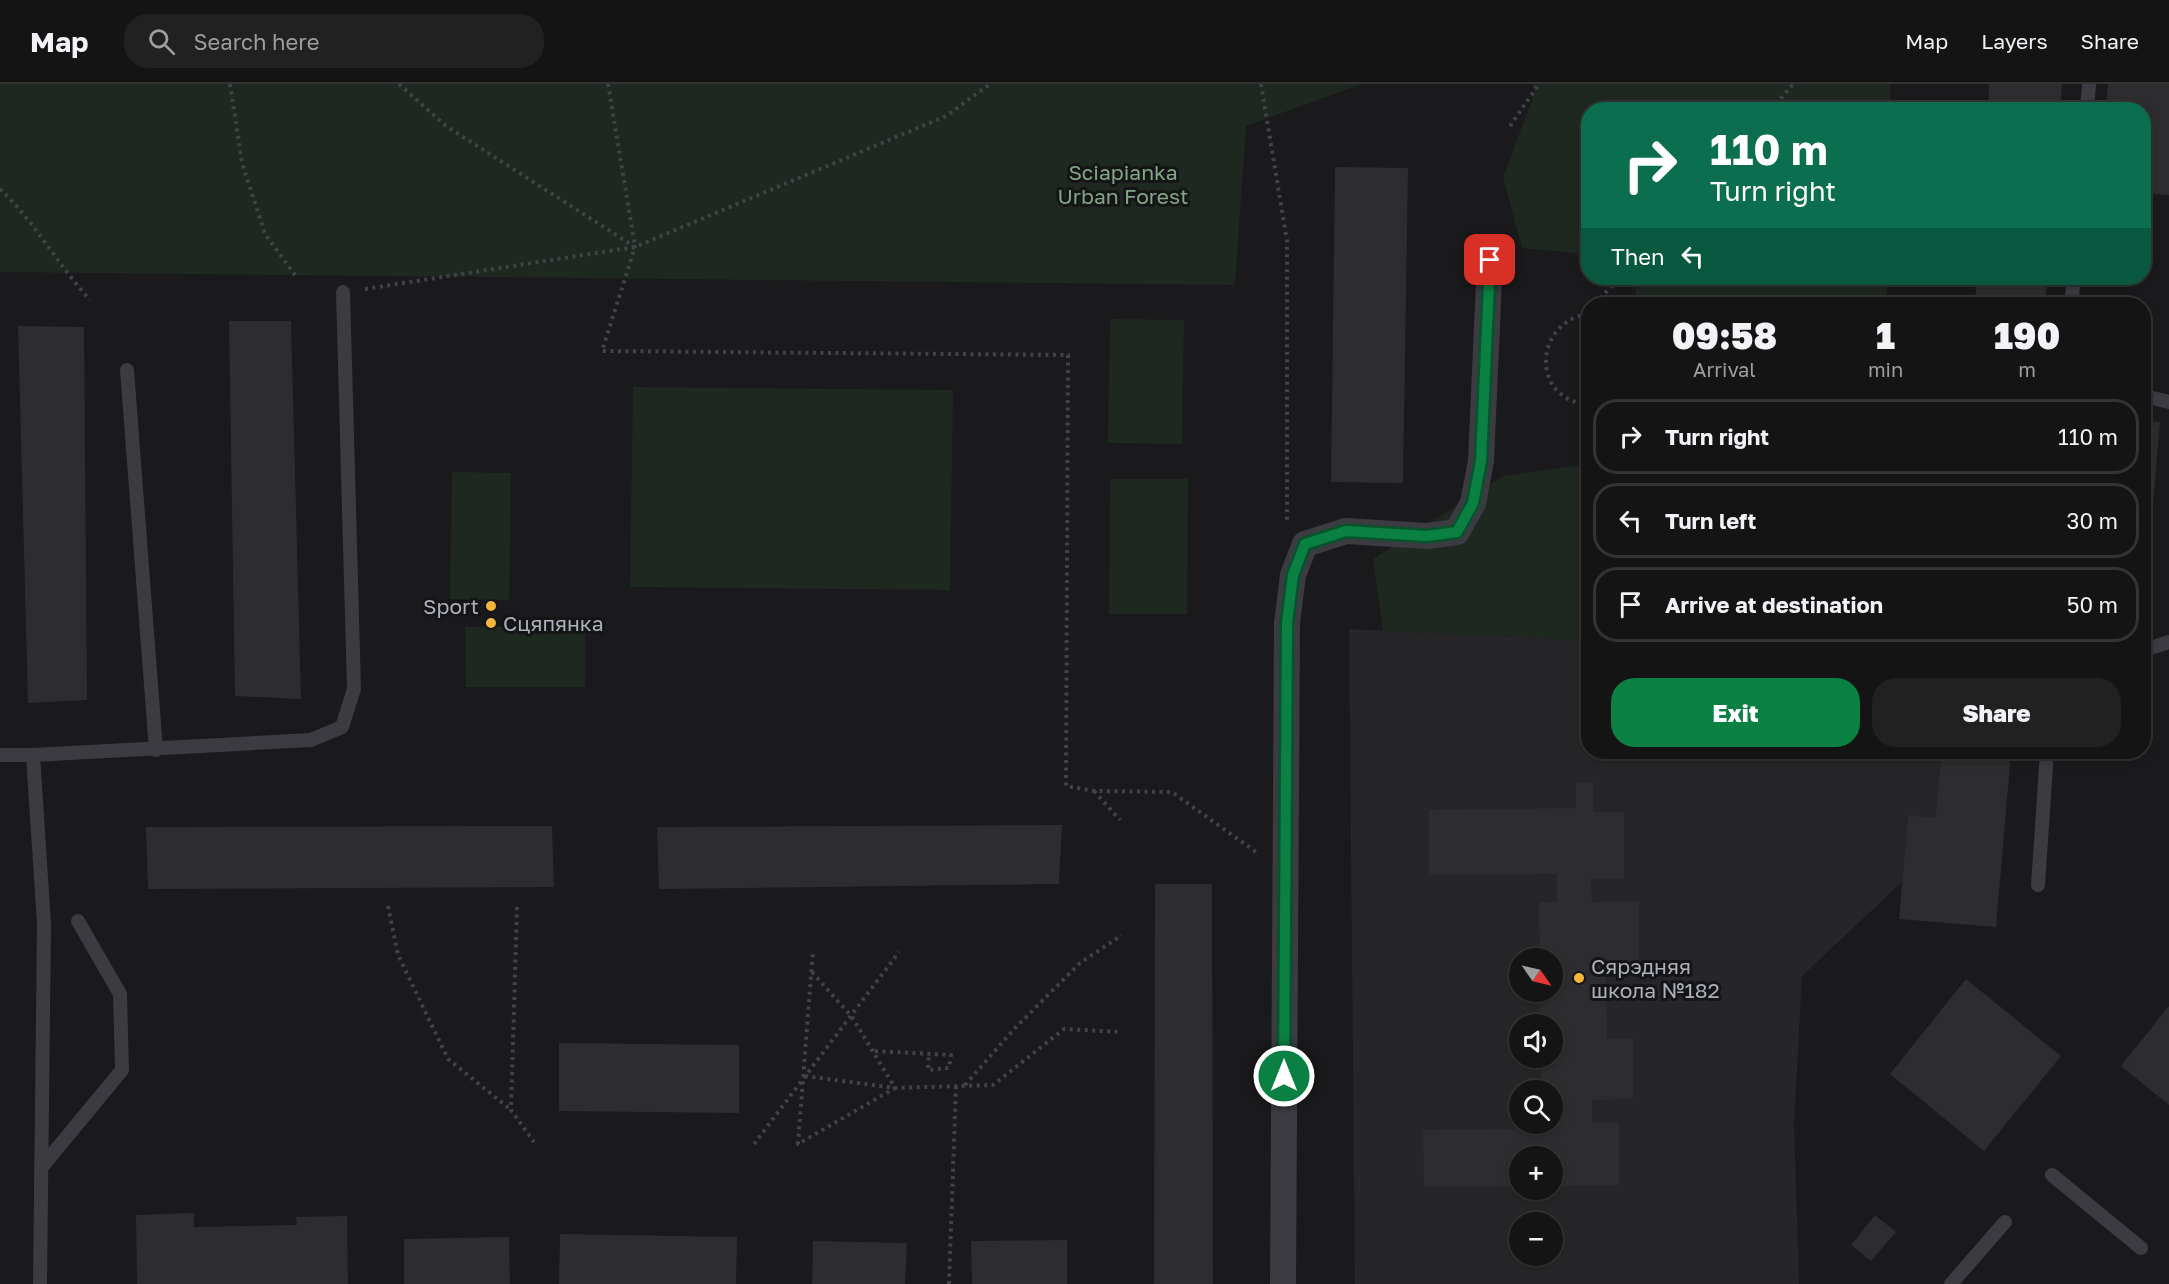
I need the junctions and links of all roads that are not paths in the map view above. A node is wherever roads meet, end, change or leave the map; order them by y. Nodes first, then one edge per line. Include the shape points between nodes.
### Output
1 (2089, 84) edge
2 (2088, 102) edge
3 (1490, 260) dead end
4 (343, 292) road end
5 (126, 370) dead end
6 (2151, 398) edge
7 (2169, 402) edge
8 (2169, 642) edge
9 (2151, 648) edge
10 (156, 750) junction
11 (0, 755) edge
12 (33, 755) junction
13 (2047, 759) edge
14 (2038, 885) dead end
15 (78, 921) dead end
16 (41, 1168) junction
17 (2052, 1175) dead end
18 (2005, 1222) dead end
19 (2141, 1248) dead end
20 (40, 1284) edge
21 (1283, 1284) edge
22 (1951, 1284) edge

1 - 2 lane
3 - 21 street via 1481,461 1473,503 1457,532 1427,536 1346,531 1305,544 1293,575 1287,623
4 - 10 lane via 354,689 342,727 311,740
5 - 10 lane
6 - 7 lane
8 - 9 lane
10 - 12 lane
11 - 12 lane
12 - 16 lane via 44,924
13 - 14 lane
15 - 16 lane via 120,994 122,1070
16 - 20 lane
17 - 19 lane
18 - 22 lane

